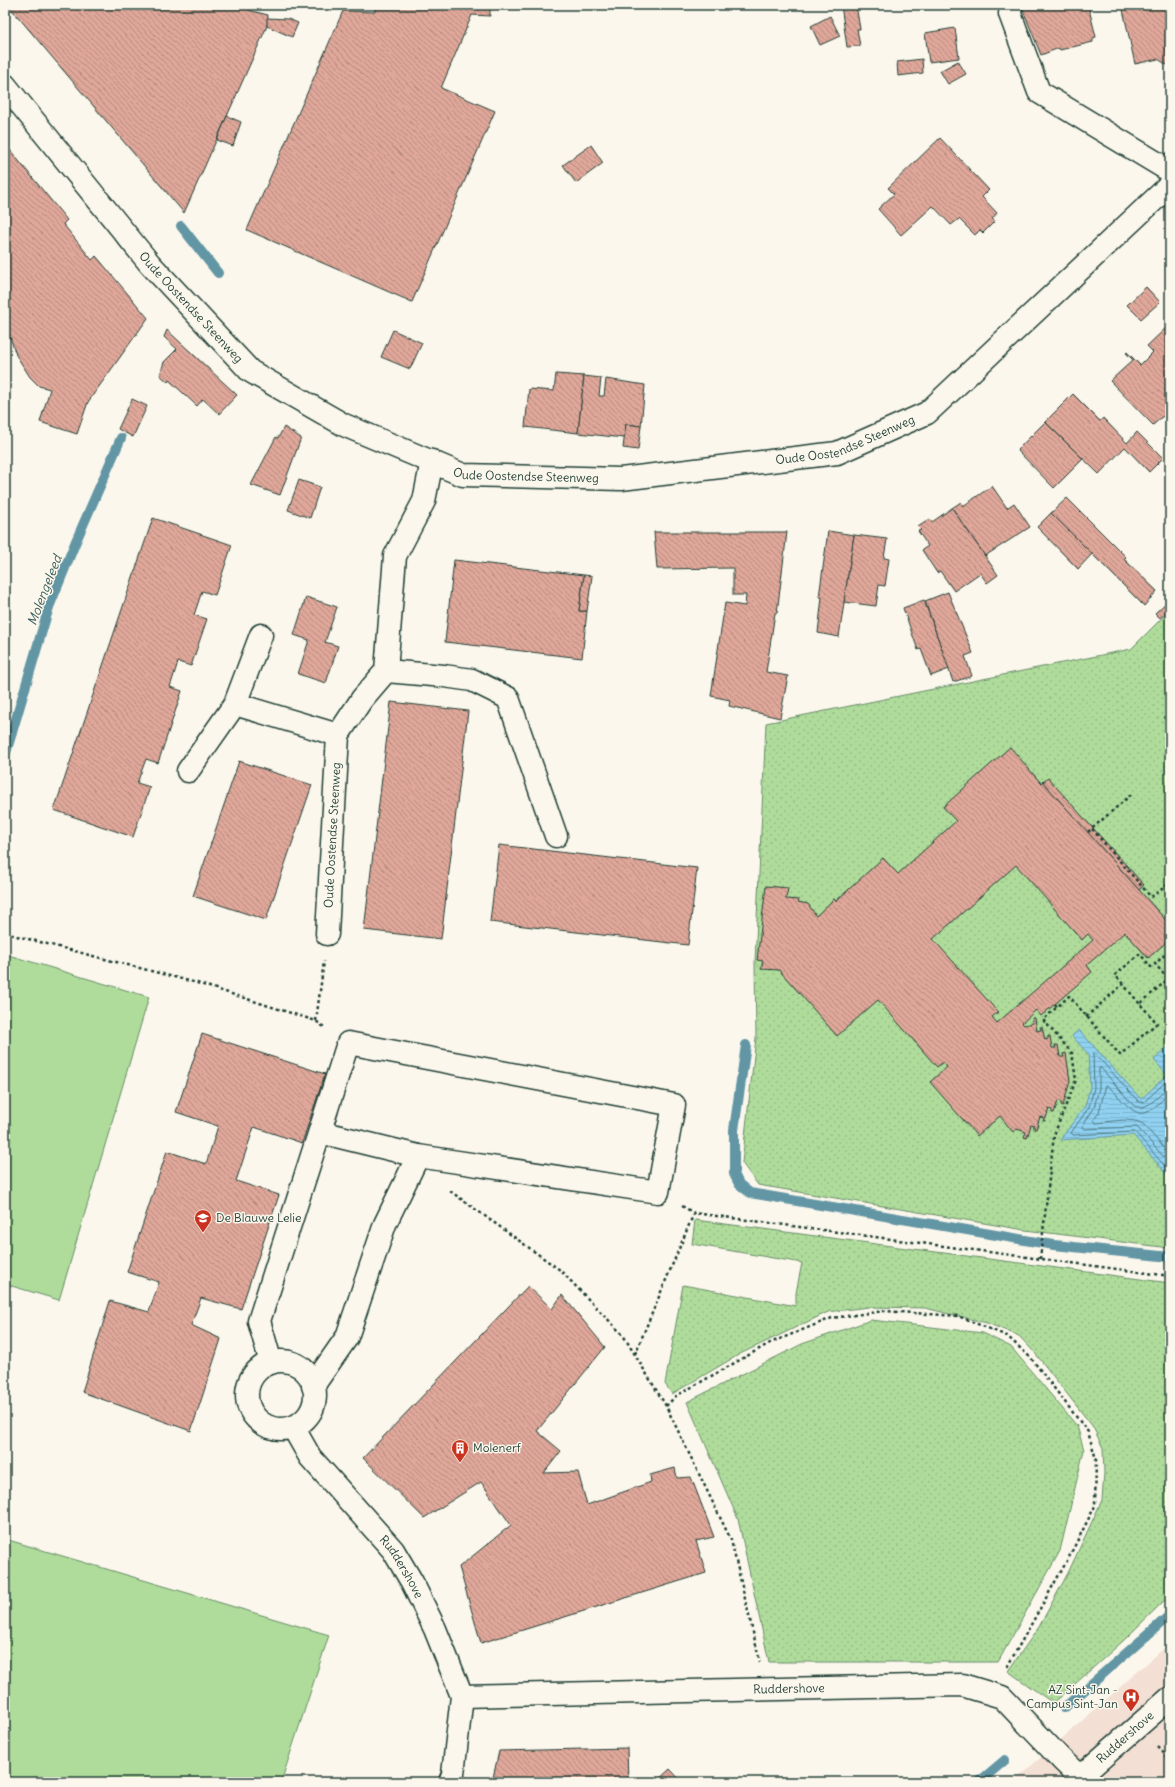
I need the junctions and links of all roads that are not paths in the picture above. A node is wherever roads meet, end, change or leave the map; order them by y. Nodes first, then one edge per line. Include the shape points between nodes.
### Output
1 (1011, 5) edge
2 (5, 84) edge
3 (1170, 171) edge
4 (1170, 185) edge
5 (432, 462) junction
6 (261, 635) dead end
7 (386, 670) junction
8 (235, 704) junction
9 (338, 735) junction
10 (188, 771) dead end
11 (556, 836) dead end
12 (327, 934) road end
13 (320, 1132) junction
14 (418, 1156) junction
15 (271, 1363) junction
16 (313, 1386) junction
17 (294, 1427) junction
18 (462, 1696) junction
19 (1170, 1698) edge
20 (1080, 1780) edge
21 (450, 1782) edge

1 - 3 street via 1010,14 1039,92
2 - 5 street, Oude Oostendse Steenweg via 150,264 250,370 344,425
4 - 5 street, Oude Oostendse Steenweg via 927,413 837,453 621,479 463,475
5 - 7 street via 424,501 395,556
6 - 8 street
7 - 9 street via 362,699
7 - 11 street via 472,680 508,698
8 - 9 street
8 - 10 street
9 - 12 street, Oude Oostendse Steenweg
13 - 14 street
13 - 14 street via 348,1043 674,1105 658,1192
13 - 15 street via 259,1321
14 - 16 street via 385,1224 347,1337
15 - 16 street via 286,1362 296,1365 305,1372
15 - 17 street via 256,1373 249,1383 248,1405 253,1415 271,1428
16 - 17 street via 314,1402 310,1413
17 - 18 street, Ruddershove via 310,1457 393,1550 435,1629
18 - 20 street, Ruddershove via 962,1685 1002,1697
18 - 21 street, Ruddershove
19 - 20 street, Ruddershove

